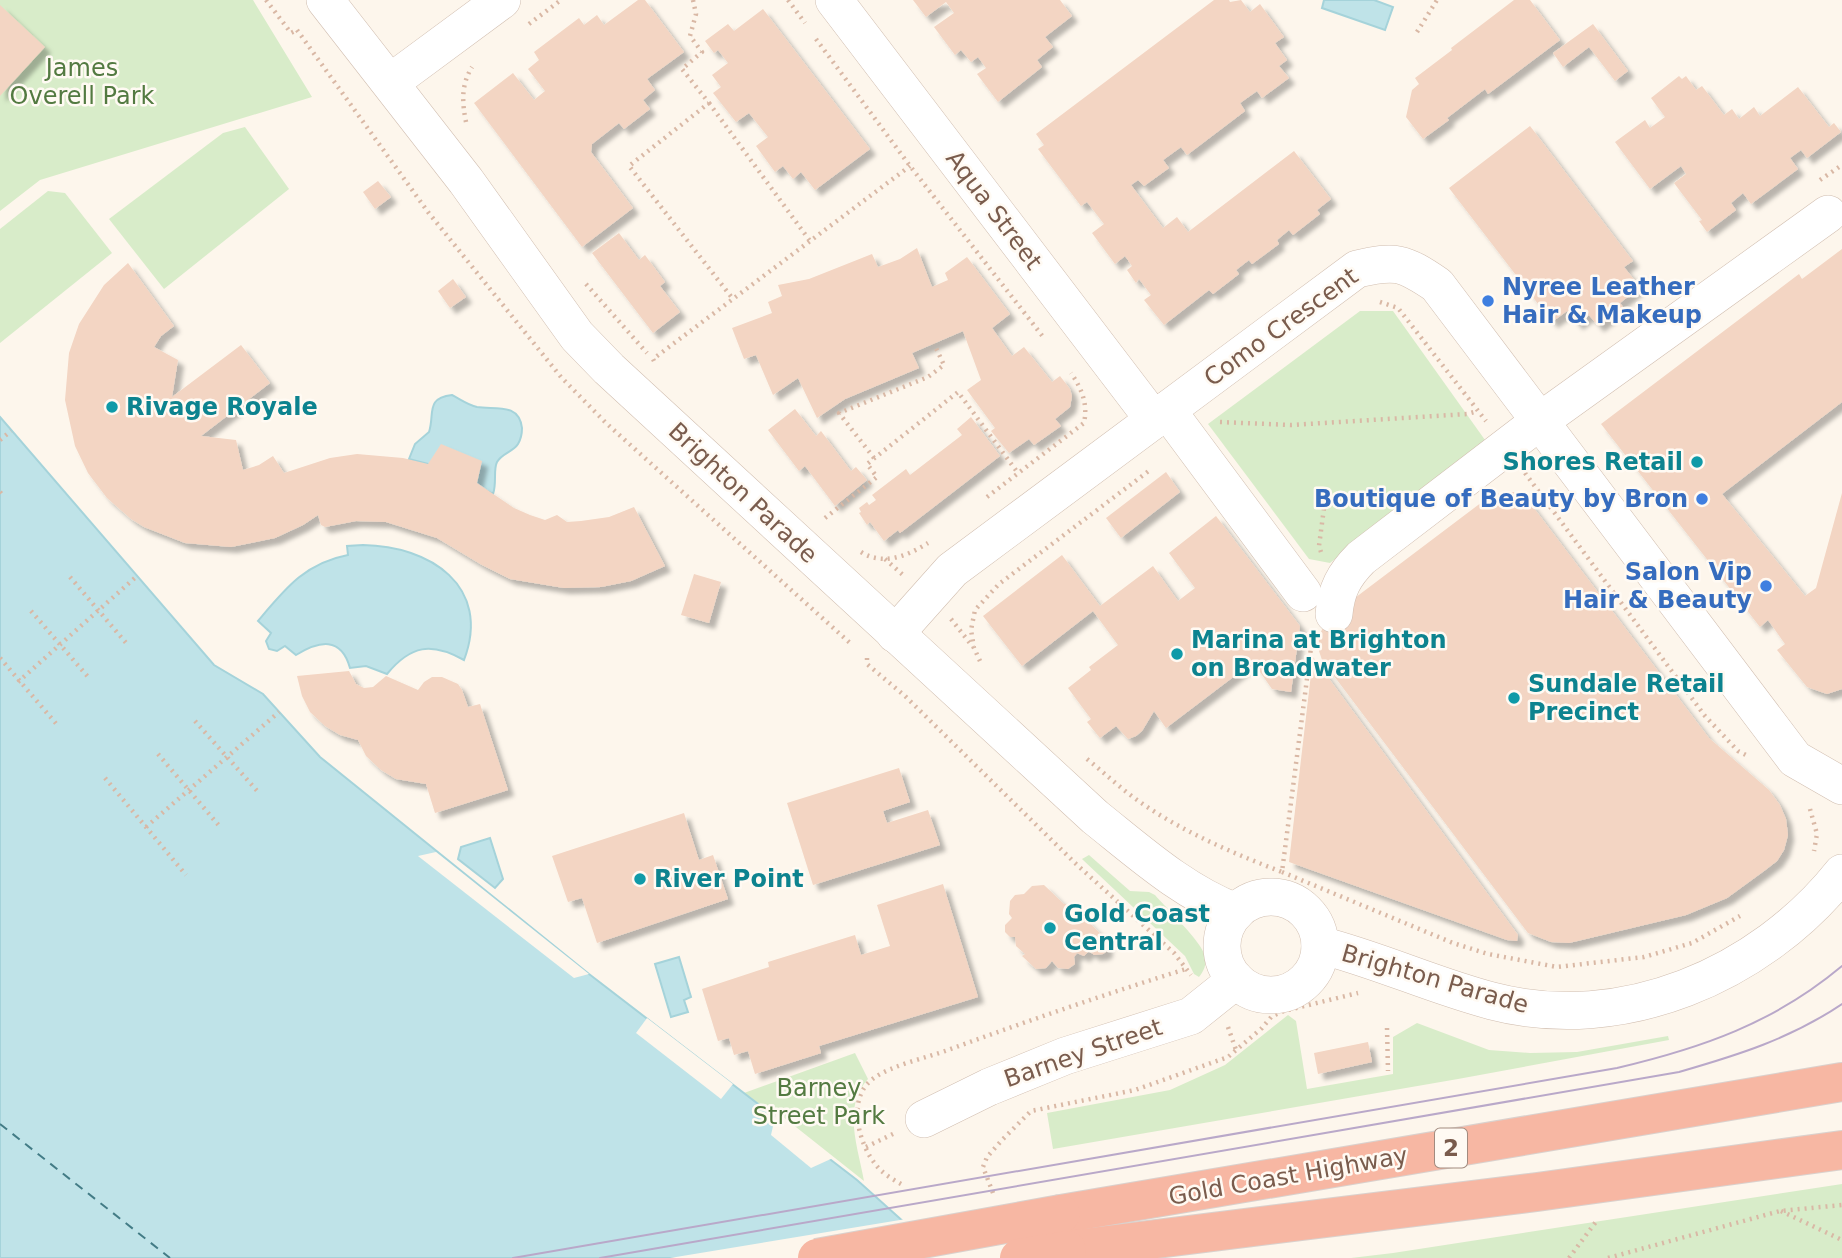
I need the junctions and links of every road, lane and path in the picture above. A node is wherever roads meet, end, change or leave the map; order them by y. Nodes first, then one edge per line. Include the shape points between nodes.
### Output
1 (325, 0) edge
2 (561, 0) edge
3 (694, 0) edge
4 (788, 0) edge
5 (834, 0) edge
6 (1437, 0) edge
7 (512, 15) edge
8 (1417, 32) dead end
9 (482, 59) dead end
10 (391, 82) junction
11 (709, 103) junction
12 (467, 123) dead end
13 (911, 166) junction
14 (1828, 214) dead end
15 (810, 241) junction
16 (581, 277) dead end
17 (733, 299) junction
18 (1371, 302) dead end
19 (934, 344) dead end
20 (1049, 345) dead end
21 (653, 359) junction
22 (1065, 365) dead end
23 (663, 369) dead end
24 (1478, 411) junction
25 (1222, 413) dead end
26 (1161, 415) junction
27 (1545, 427) junction
28 (11, 431) dead end
29 (1190, 439) junction
30 (0, 440) edge
31 (1511, 453) junction
32 (874, 458) junction
33 (1018, 473) junction
34 (977, 505) dead end
35 (1324, 508) dead end
36 (834, 527) dead end
37 (935, 537) dead end
38 (854, 545) dead end
39 (1322, 556) dead end
40 (137, 576) dead end
41 (70, 577) dead end
42 (1303, 593) dead end
43 (31, 611) dead end
44 (1333, 616) joint
45 (895, 634) junction
46 (127, 644) dead end
47 (0, 658) edge
48 (988, 669) dead end
49 (89, 678) dead end
50 (18, 682) dead end
51 (279, 712) dead end
52 (195, 721) dead end
53 (59, 727) dead end
54 (158, 754) dead end
55 (1083, 756) dead end
56 (1756, 761) dead end
57 (105, 778) dead end
58 (1842, 786) edge
59 (259, 793) dead end
60 (1807, 802) dead end
61 (146, 827) junction
62 (221, 828) dead end
63 (1810, 858) dead end
64 (1282, 872) junction
65 (1842, 873) edge
66 (186, 875) dead end
67 (1236, 912) junction
68 (1742, 915) dead end
69 (1320, 946) junction
70 (1236, 980) junction
71 (1366, 991) dead end
72 (1387, 1028) dead end
73 (1388, 1071) dead end
74 (1842, 1082) edge
75 (924, 1119) dead end
76 (1842, 1150) edge
77 (998, 1204) dead end
78 (1842, 1205) edge
79 (1780, 1211) junction
80 (1064, 1232) junction
81 (1842, 1240) edge
82 (817, 1258) edge
83 (1018, 1258) edge
84 (1608, 1258) edge

1 - 10 street, Brighton Parade
2 - 7 path
3 - 11 path via 690,36 702,52 682,69
4 - 13 path
5 - 26 street, Aqua Street
6 - 8 path
7 - 10 street
9 - 12 path via 466,77
10 - 45 street, Brighton Parade via 577,336
11 - 15 path
11 - 17 path via 629,166
13 - 15 path
13 - 20 path
14 - 27 street
15 - 17 path
16 - 21 path
17 - 21 path
18 - 24 path via 1398,308
19 - 32 path via 944,365 928,377 839,413
21 - 23 path
22 - 33 path via 1083,394 1087,408 1084,423
24 - 25 path via 1291,425 1215,422
24 - 31 path
26 - 27 street, Como Crescent via 1357,269 1388,262 1412,268 1437,285
26 - 29 street, Aqua Street
26 - 45 street, Como Crescent via 952,570
27 - 31 street
27 - 58 street, Como Crescent via 1795,760
28 - 30 path
29 - 42 street, Aqua Street
29 - 48 path via 999,584 975,610 974,648
31 - 44 street via 1368,571
31 - 56 path via 1705,716 1738,751
32 - 33 path via 958,392
32 - 36 path via 867,464 877,477 825,518
33 - 34 path
35 - 39 path
37 - 38 path via 900,557 880,559
40 - 50 path
41 - 46 path
43 - 49 path
44 - 64 path
45 - 67 street, Brighton Parade via 1095,817 1159,868
47 - 53 path
51 - 61 path
52 - 59 path
54 - 62 path
55 - 64 path via 1134,797 1196,835
57 - 61 path
60 - 63 path via 1817,834
61 - 66 path
64 - 68 path via 1453,943 1557,967 1644,957 1692,943
65 - 69 street, Brighton Parade via 1800,920 1721,974 1628,1005 1590,1011 1543,1010 1493,1001
67 - 69 street via 1258,898 1295,902 1313,921
67 - 70 street via 1227,924 1223,954
69 - 70 street via 1312,973 1290,992 1261,994
70 - 75 street, Barney Street via 1191,1016 1065,1056
71 - 77 path via 1272,1016 1228,1057 1135,1090 1031,1111 983,1167
72 - 73 path
74 - 80 highway, Gold Coast Highway / 2
76 - 80 highway, Gold Coast Highway / 2 via 1537,1192
78 - 79 path
79 - 81 path
79 - 84 path
80 - 82 highway, Gold Coast Highway / 2, bridge
80 - 83 highway, Gold Coast Highway / 2, bridge

